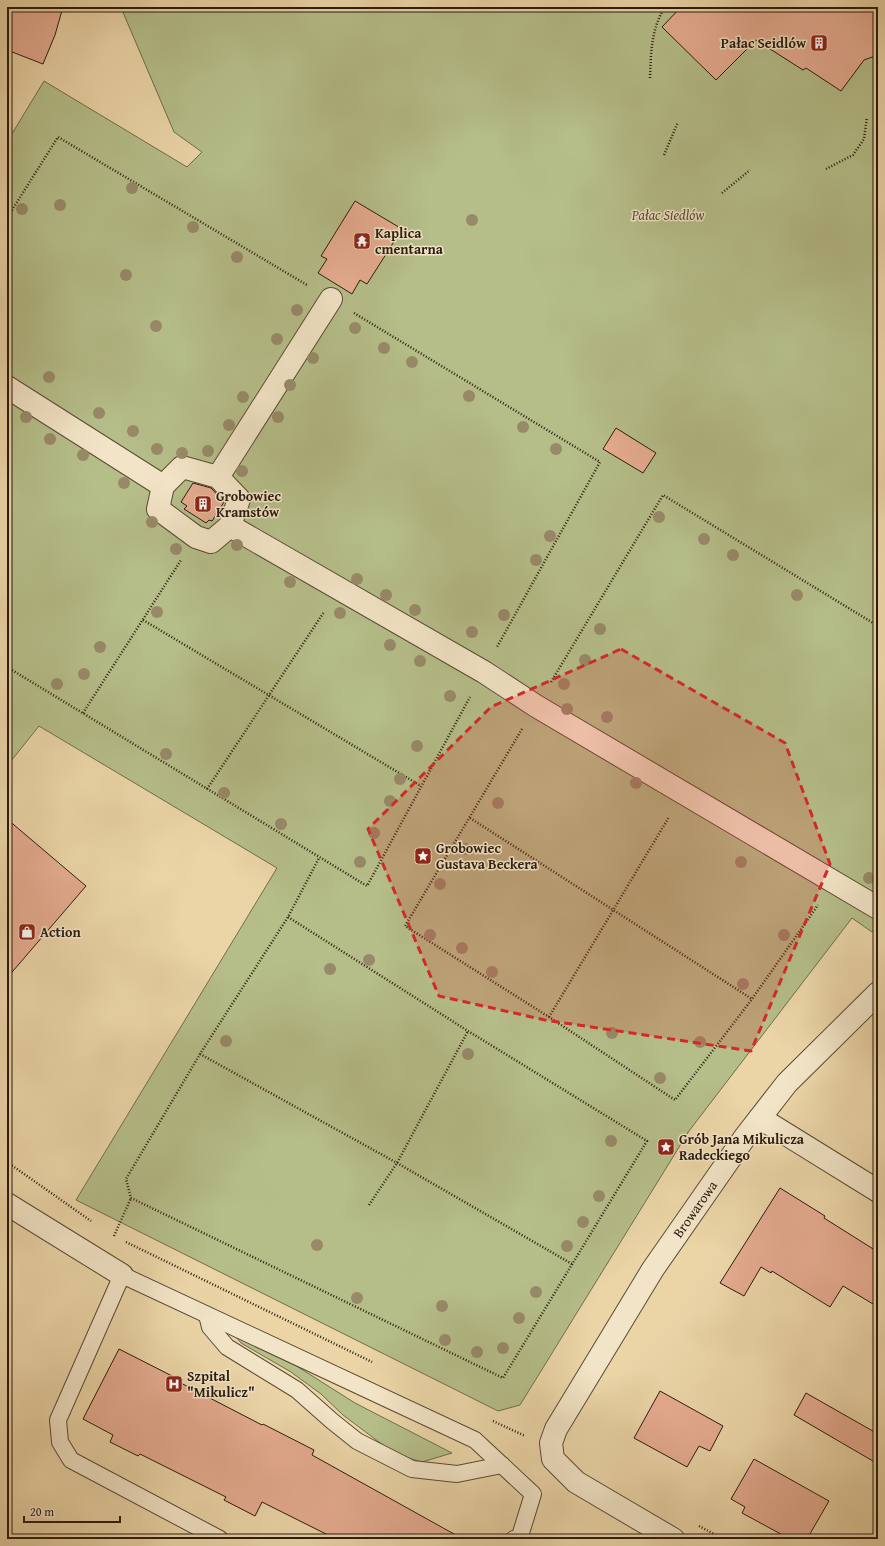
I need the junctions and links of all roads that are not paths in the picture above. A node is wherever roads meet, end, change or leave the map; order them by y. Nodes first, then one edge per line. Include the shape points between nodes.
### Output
1 (331, 299) road end
2 (7, 387) edge
3 (218, 477) junction
4 (163, 486) junction
5 (230, 526) junction
6 (878, 908) edge
7 (878, 993) edge
8 (760, 1118) junction
9 (878, 1191) edge
10 (7, 1204) edge
11 (122, 1275) junction
12 (207, 1314) junction
13 (502, 1465) junction
14 (220, 1539) edge
15 (514, 1539) edge
16 (674, 1539) edge

1 - 3 street
2 - 4 street
3 - 4 street via 182,467
3 - 5 street via 239,499
4 - 5 street via 158,509 196,537 211,542
5 - 6 street via 484,672 536,706
7 - 8 street, Browarowa via 787,1083
8 - 9 street
8 - 16 street, Browarowa via 653,1269 550,1443 552,1459 576,1482
10 - 11 street
11 - 12 lane
11 - 14 lane via 58,1420 60,1442 72,1460
12 - 13 lane via 475,1440
12 - 13 lane via 210,1327 227,1347 297,1390 357,1441 412,1469 457,1474
13 - 15 lane via 533,1494 520,1536

